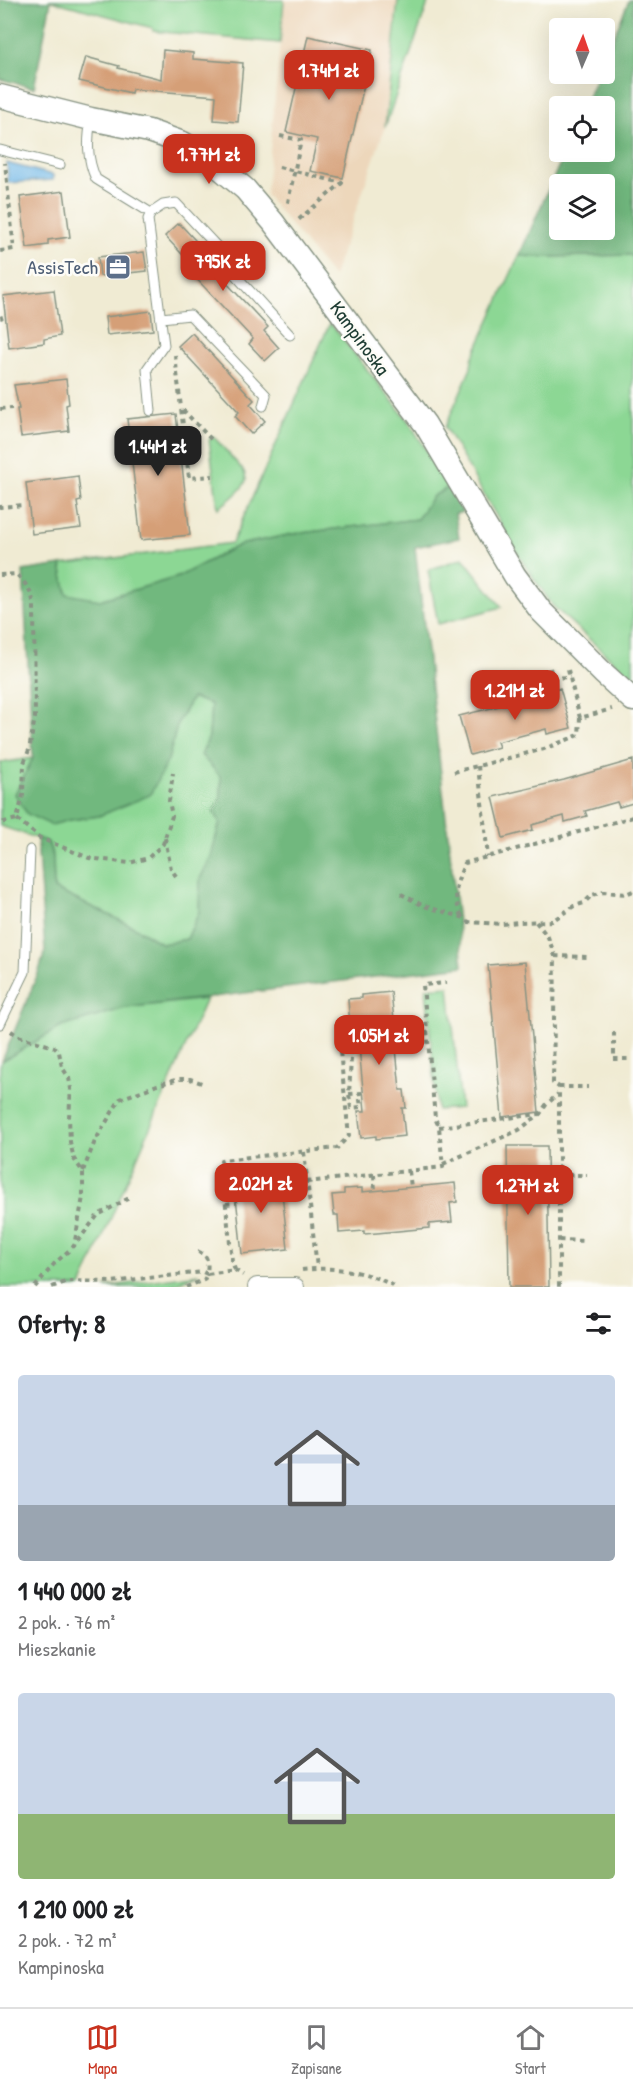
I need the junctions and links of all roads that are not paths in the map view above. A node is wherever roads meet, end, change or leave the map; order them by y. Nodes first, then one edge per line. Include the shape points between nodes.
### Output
1 (0, 96) edge
2 (91, 119) junction
3 (2, 150) edge
4 (60, 165) dead end
5 (151, 213) junction
6 (161, 318) junction
7 (290, 334) dead end
8 (263, 406) dead end
9 (151, 411) dead end
10 (624, 704) edge
11 (30, 850) dead end
12 (0, 1024) edge
13 (295, 1279) edge
14 (251, 1281) edge

1 - 2 street, Kampinoska
2 - 5 lane via 87,141 96,179
2 - 10 street, Kampinoska via 149,131 183,143 207,157 245,189 425,424 515,576 541,611 603,674
3 - 4 lane
5 - 6 lane via 148,219
5 - 7 lane via 176,203
6 - 8 lane via 190,315 266,395
6 - 9 lane via 164,345 147,369
11 - 12 lane via 25,972
13 - 14 street

